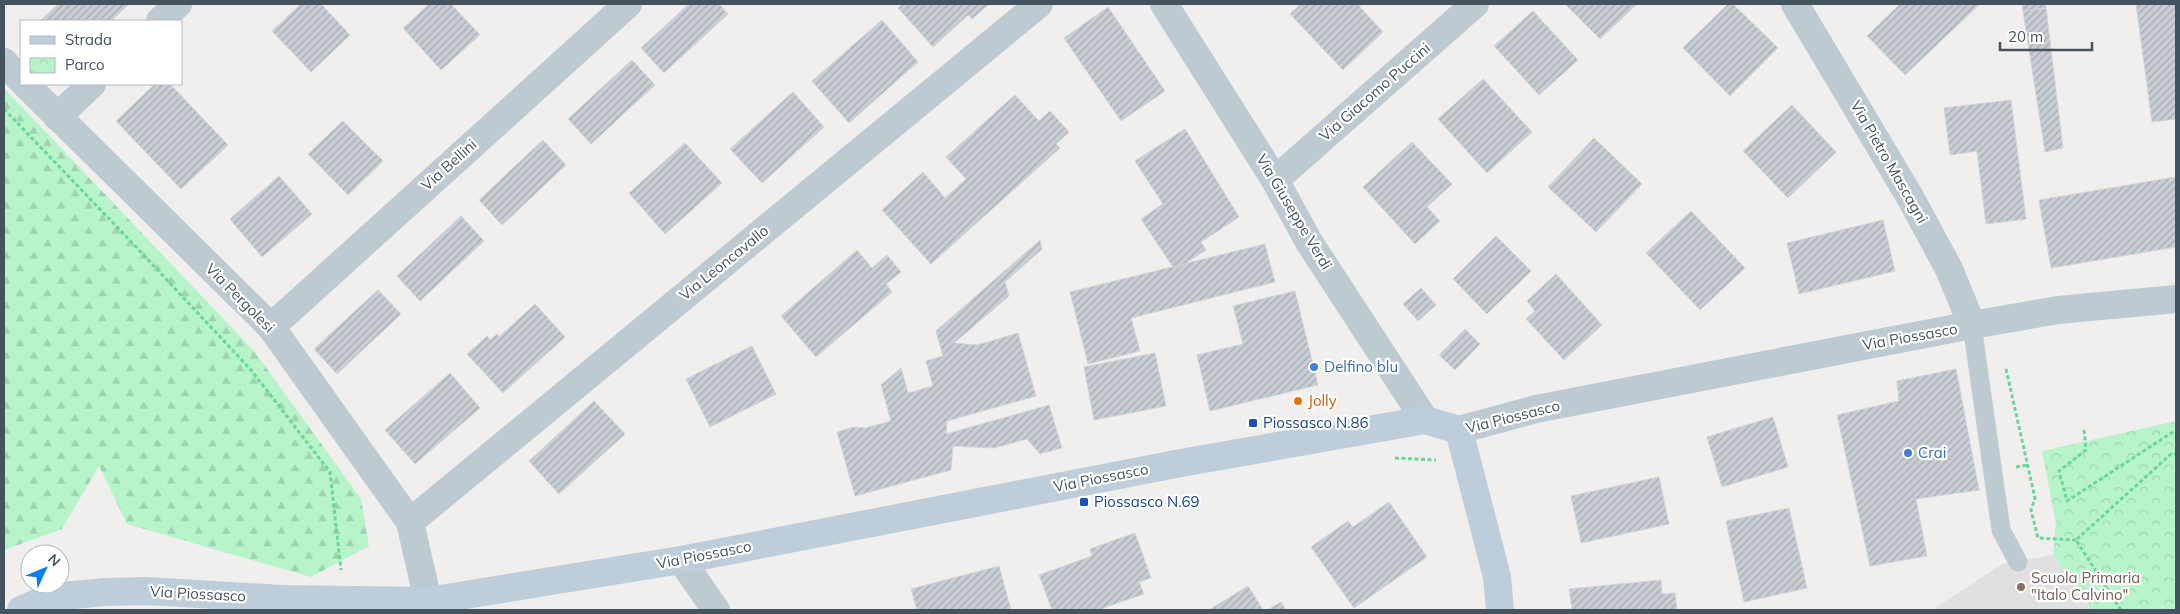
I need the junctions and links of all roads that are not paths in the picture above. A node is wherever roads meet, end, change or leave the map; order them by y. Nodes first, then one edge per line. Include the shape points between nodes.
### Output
1 (178, 4) edge
2 (628, 4) edge
3 (1039, 4) edge
4 (1164, 4) edge
5 (1475, 4) edge
6 (1795, 4) edge
7 (161, 20) edge
8 (4, 62) edge
9 (20, 79) edge
10 (26, 85) edge
11 (91, 85) edge
12 (57, 117) junction
13 (1275, 180) junction
14 (2176, 299) edge
15 (1972, 325) junction
16 (271, 327) junction
17 (1425, 420) junction
18 (1459, 430) junction
19 (410, 522) junction
20 (681, 560) junction
21 (2018, 562) dead end
22 (428, 601) junction
23 (21, 610) edge
24 (716, 610) edge
25 (1500, 610) edge

1 - 7 street
2 - 16 street, Via Bellini
3 - 19 street, Via Leoncavallo
4 - 13 street, Via Giuseppe Verdi
5 - 13 street, Via Giacomo Puccini
6 - 15 street, Via Pietro Mascagni via 1910,197 1949,269
8 - 9 street
10 - 12 street, Via Pergolesi
11 - 12 street
12 - 16 street, Via Pergolesi
13 - 17 street, Via Giuseppe Verdi via 1309,242
14 - 15 street, Via Piossasco via 2058,310
15 - 18 street, Via Piossasco via 1536,409
15 - 21 lane via 2001,530
16 - 19 street, Via Pergolesi
17 - 18 street, Via Piossasco
17 - 20 street, Via Piossasco via 1181,463
18 - 25 street via 1496,577
19 - 22 street, Via Pergolesi
20 - 22 street, Via Piossasco
20 - 24 street
22 - 23 street, Via Piossasco via 148,591 52,598

